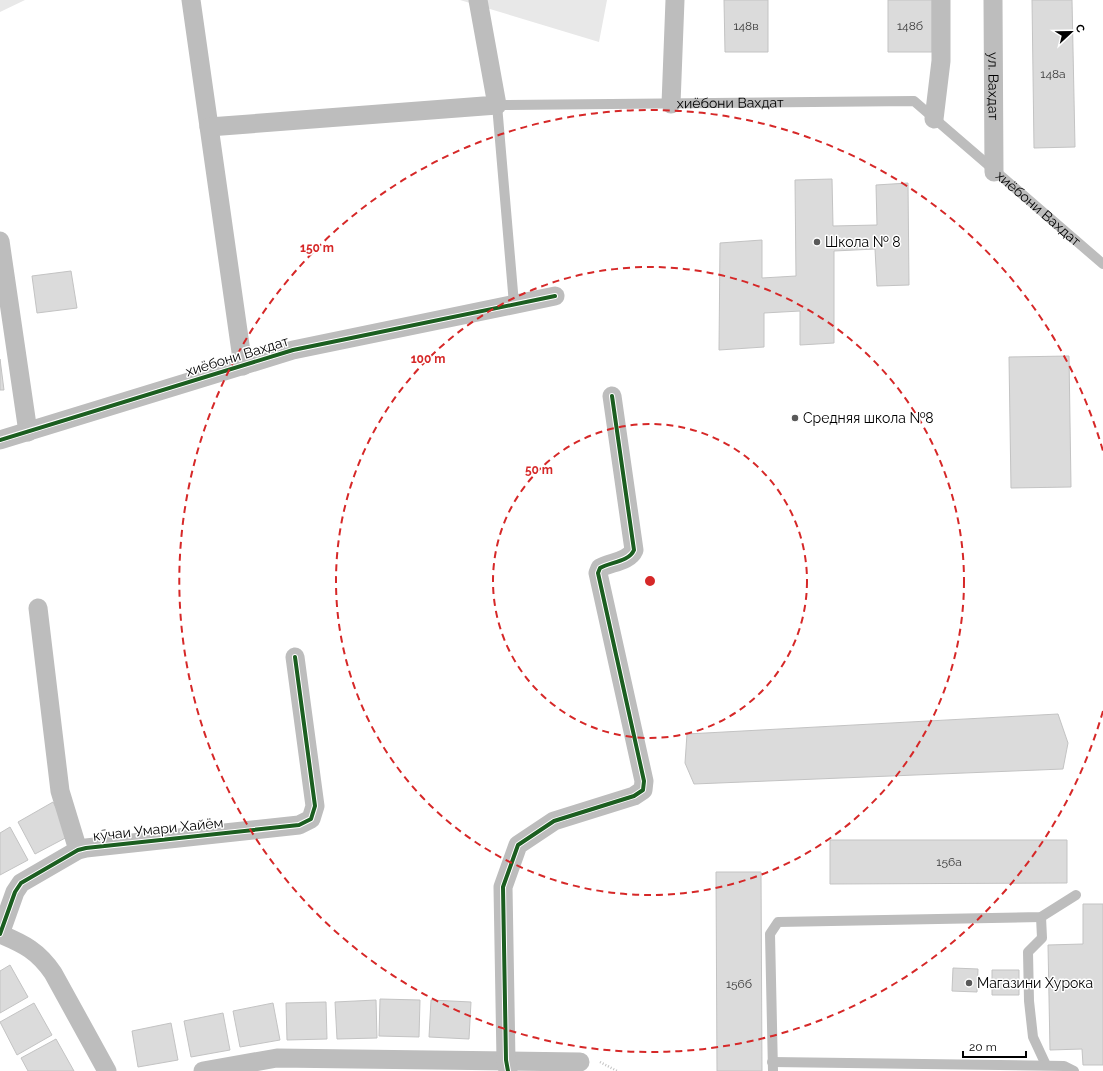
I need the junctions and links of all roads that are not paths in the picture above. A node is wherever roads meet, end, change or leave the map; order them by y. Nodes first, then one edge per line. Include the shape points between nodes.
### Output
1 (191, 0) edge
2 (478, 0) edge
3 (675, 0) edge
4 (941, 0) edge
5 (993, 0) edge
6 (671, 104) junction
7 (497, 106) junction
8 (934, 119) junction
9 (209, 127) junction
10 (994, 172) junction
11 (0, 241) edge
12 (1103, 264) edge
13 (554, 296) dead end
14 (514, 304) junction
15 (243, 366) junction
16 (612, 396) dead end
17 (28, 432) junction
18 (0, 440) edge
19 (38, 608) dead end
20 (295, 657) dead end
21 (78, 850) junction
22 (1076, 895) dead end
23 (1041, 917) junction
24 (0, 934) edge
25 (580, 1062) dead end
26 (507, 1066) edge
27 (1046, 1066) junction
28 (773, 1067) edge
29 (107, 1071) edge
30 (203, 1071) edge
31 (1074, 1071) edge

1 - 9 street, хиёбони Вахдат
2 - 7 street
3 - 6 street
4 - 8 street via 941,60
5 - 10 street, ул. Вахдат
6 - 7 lane, хиёбони Вахдат
6 - 8 lane, хиёбони Вахдат via 914,101
7 - 9 street
7 - 14 lane
8 - 10 lane, хиёбони Вахдат
9 - 15 street, хиёбони Вахдат
10 - 12 lane, хиёбони Вахдат
11 - 17 street
13 - 14 street, хиёбони Вахдат
14 - 15 street, хиёбони Вахдат via 293,350
15 - 17 street, хиёбони Вахдат
16 - 26 street via 634,550 627,558 600,568 598,573 644,780 643,790 634,796 554,820 518,845 502,887
17 - 18 street, хиёбони Вахдат
19 - 21 street, кӯчаи Умари Хайём via 60,791
20 - 21 street, кӯчаи Умари Хайём via 315,806 311,819 299,825
21 - 24 street, кӯчаи Умари Хайём via 21,883 15,892
22 - 23 lane
23 - 27 lane via 1042,938 1028,952 1029,1001 1033,1037
23 - 28 lane via 778,922 770,934
24 - 29 street, кӯчаи Умари Хайём via 33,949 44,960
25 - 26 street
26 - 30 street via 277,1058
27 - 28 lane
27 - 31 lane via 1064,1066

